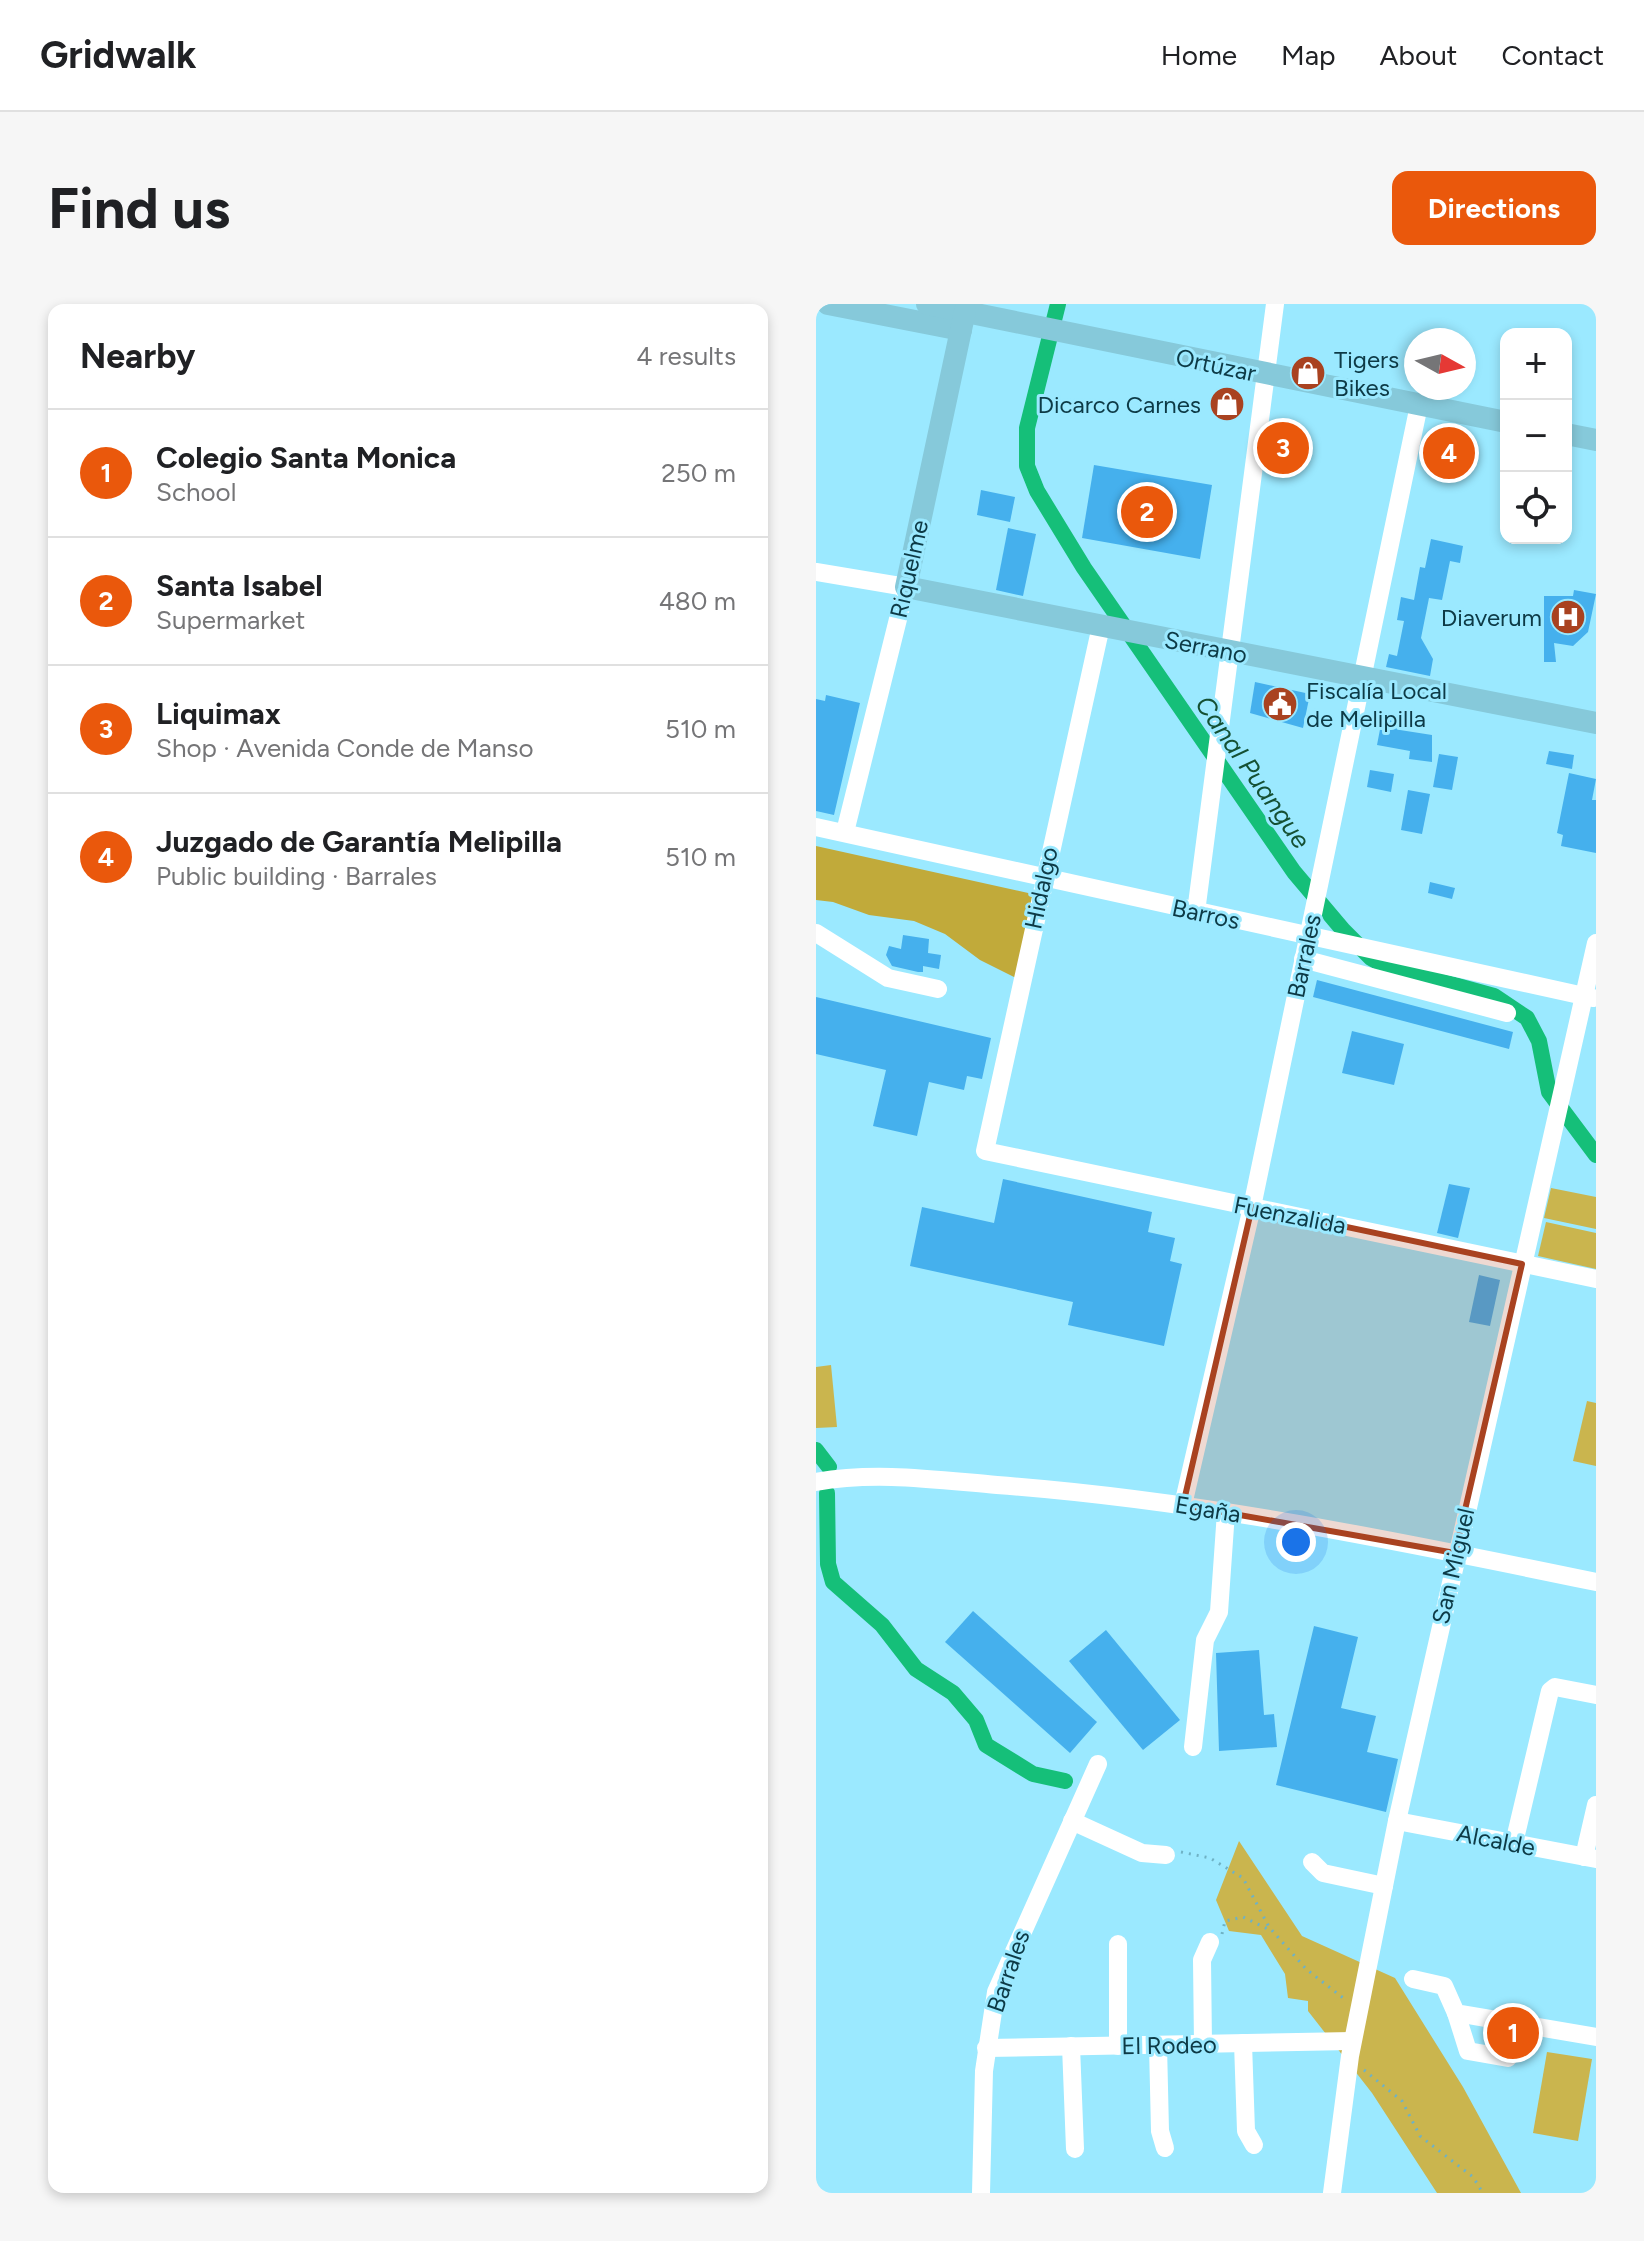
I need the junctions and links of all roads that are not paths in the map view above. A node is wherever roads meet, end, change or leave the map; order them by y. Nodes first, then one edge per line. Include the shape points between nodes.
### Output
1 (828, 304) edge
2 (927, 304) edge
3 (1275, 304) edge
4 (964, 315) edge
5 (1265, 375) junction
6 (1419, 405) junction
7 (1500, 421) edge
8 (1572, 435) edge
9 (1596, 440) edge
10 (816, 572) edge
11 (906, 587) junction
12 (1107, 627) junction
13 (1230, 651) junction
14 (1362, 678) junction
15 (1596, 723) edge
16 (816, 827) edge
17 (845, 832) junction
18 (1043, 879) junction
19 (1196, 912) junction
20 (816, 933) edge
21 (1307, 936) junction
22 (1596, 943) edge
23 (1303, 959) junction
24 (938, 989) dead end
25 (1590, 998) edge
26 (1507, 1013) dead end
27 (985, 1151) joint
28 (1252, 1207) junction
29 (1522, 1264) junction
30 (1596, 1279) edge
31 (816, 1482) edge
32 (1183, 1505) junction
33 (1226, 1512) junction
34 (1455, 1553) junction
35 (1596, 1582) edge
36 (1596, 1695) edge
37 (1193, 1747) dead end
38 (1098, 1764) dead end
39 (1596, 1805) edge
40 (1072, 1821) junction
41 (1397, 1821) junction
42 (1514, 1843) junction
43 (1166, 1855) road end
44 (1590, 1858) edge
45 (1312, 1862) dead end
46 (1384, 1886) junction
47 (1210, 1942) road end
48 (1118, 1944) dead end
49 (1413, 1979) dead end
50 (1456, 2013) junction
51 (1596, 2037) edge
52 (1243, 2043) junction
53 (1203, 2044) junction
54 (1158, 2045) junction
55 (1071, 2046) junction
56 (1118, 2046) junction
57 (986, 2048) junction
58 (1351, 2049) junction
59 (1508, 2058) dead end
60 (1254, 2145) dead end
61 (1165, 2148) dead end
62 (1075, 2149) dead end
63 (981, 2193) edge
64 (1332, 2193) edge

1 - 4 main road, Ortúzar
2 - 4 main road, Ortúzar
3 - 5 street
4 - 5 main road, Ortúzar
4 - 11 main road, Riquelme
5 - 6 main road, Ortúzar
5 - 13 street
6 - 7 main road, Ortúzar
6 - 14 street, Barrales
8 - 9 main road
10 - 11 street, Serrano
11 - 12 main road, Serrano
11 - 17 street, Riquelme
12 - 13 main road, Serrano
12 - 18 street, Hidalgo
13 - 14 main road, Serrano
13 - 19 street
14 - 15 main road, Serrano
14 - 21 street, Barrales
16 - 17 street, Barros
17 - 18 street, Barros
18 - 19 street, Barros
18 - 27 street, Hidalgo
19 - 21 street, Barros
20 - 24 street via 888,978
21 - 23 street, Barrales
21 - 25 street, Barros
22 - 25 street, San Miguel
23 - 26 street
23 - 28 street, Barrales
25 - 29 street, San Miguel
27 - 28 street, Fuenzalida
28 - 29 street, Fuenzalida
28 - 32 street, Barrales
29 - 30 street, Fuenzalida
29 - 34 street, San Miguel
31 - 32 street, Egaña via 892,1477
32 - 33 street, Egaña
33 - 34 street, Egaña
33 - 37 street via 1219,1612 1205,1640
34 - 35 street, Egaña
34 - 41 street, San Miguel
36 - 42 street via 1555,1687 1550,1691
38 - 40 street, Barrales
39 - 44 street
40 - 43 street via 1149,1855
40 - 57 street, Barrales via 999,1983
41 - 42 street, Alcalde
41 - 46 street, San Miguel
42 - 44 street, Alcalde
45 - 46 street via 1323,1873
46 - 58 street, San Miguel
47 - 53 street via 1202,1960
48 - 56 street
49 - 50 street via 1444,1986
50 - 51 street
50 - 59 street via 1468,2051
52 - 53 street, El Rodeo
52 - 58 street, El Rodeo
52 - 60 street via 1245,2125
53 - 54 street, El Rodeo
54 - 56 street, El Rodeo
54 - 61 street
55 - 56 street, El Rodeo
55 - 57 street, El Rodeo
55 - 62 street
57 - 63 street, Barrales
58 - 64 street, San Miguel

